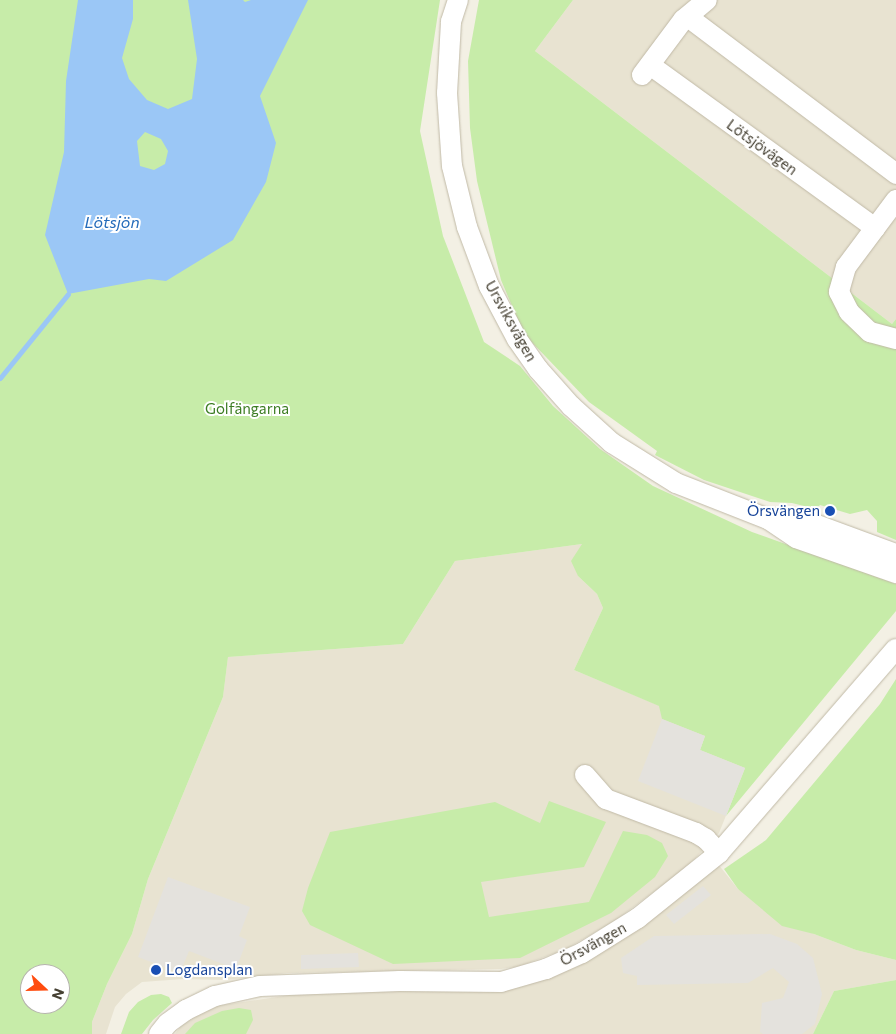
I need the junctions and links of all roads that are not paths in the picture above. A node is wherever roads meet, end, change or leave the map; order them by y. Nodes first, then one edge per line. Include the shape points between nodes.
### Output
1 (458, 0) edge
2 (707, 0) edge
3 (688, 17) junction
4 (896, 174) edge
5 (896, 200) edge
6 (875, 228) junction
7 (896, 339) edge
8 (768, 519) junction
9 (896, 554) edge
10 (896, 573) edge
11 (896, 649) edge
12 (585, 775) dead end
13 (719, 853) junction
14 (159, 1034) edge

1 - 8 street, Ursviksvägen via 451,22 447,93 452,166 467,227 489,286 517,339 564,398 612,443 676,483
2 - 3 street, Lötsjövägen
3 - 4 street
3 - 6 street, Lötsjövägen via 646,70
5 - 6 street
6 - 7 street via 846,267 840,292 849,312 870,332
8 - 9 street, Ursviksvägen via 803,520
8 - 10 street, Ursviksvägen via 796,538
11 - 13 street, Örsvängen
12 - 13 street via 606,799 696,833
13 - 14 street, Örsvängen via 638,918 582,953 546,969 501,982 400,981 260,986 215,996 186,1010

